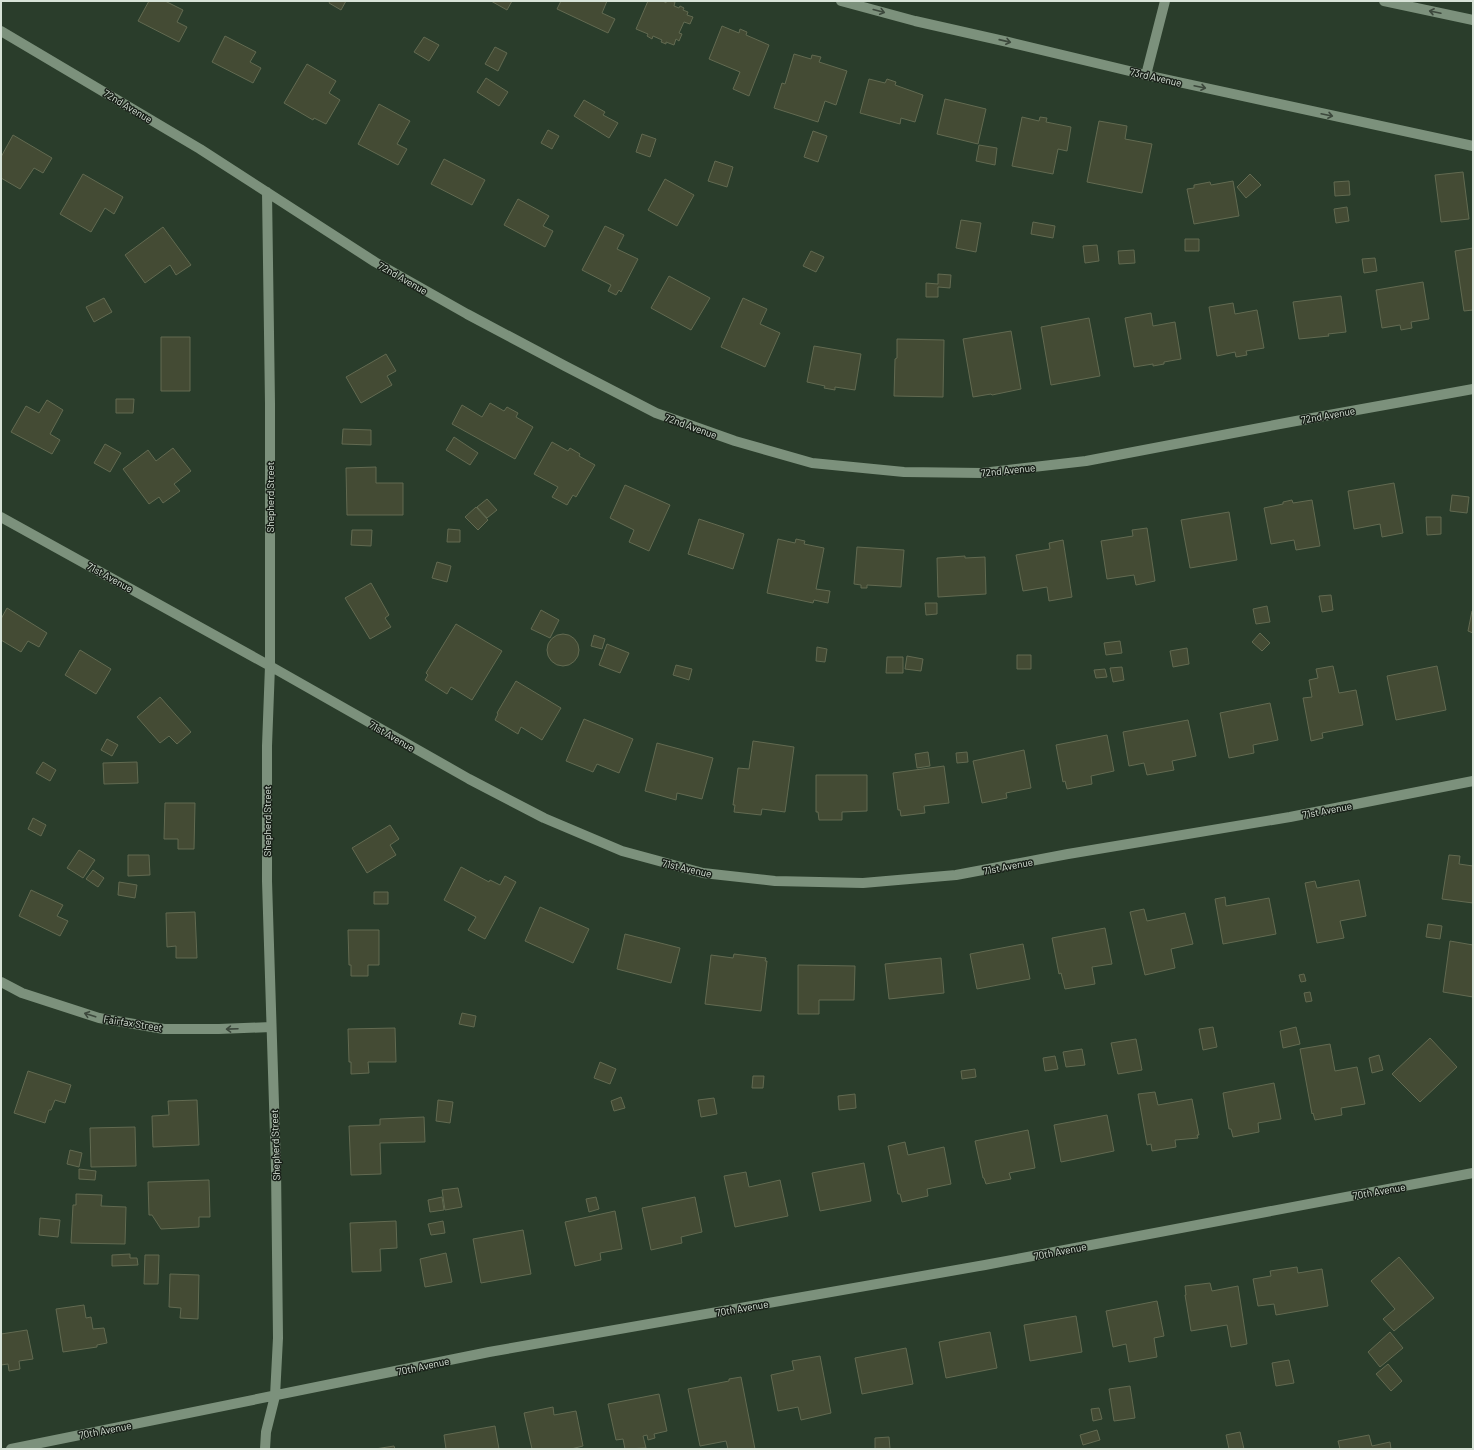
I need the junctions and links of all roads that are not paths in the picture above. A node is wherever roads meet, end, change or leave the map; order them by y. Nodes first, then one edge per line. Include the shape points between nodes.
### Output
1 (841, 1) edge
2 (1165, 1) edge
3 (1384, 1) edge
4 (1473, 20) edge
5 (1, 31) edge
6 (1146, 75) junction
7 (1473, 146) edge
8 (268, 192) junction
9 (1473, 389) edge
10 (1, 517) edge
11 (270, 666) junction
12 (1473, 781) edge
13 (1, 982) edge
14 (271, 1027) junction
15 (1473, 1173) edge
16 (275, 1396) junction
17 (11, 1449) edge
18 (265, 1449) edge

1 -> 6 street, 73rd Avenue
2 - 6 street
4 -> 3 street
5 - 8 street, 72nd Avenue
6 -> 7 street, 73rd Avenue
8 - 9 street, 72nd Avenue via 375,262 656,413 735,441 812,463 904,472 982,473 1086,461
8 - 11 street, Shepherd Street
10 - 11 street, 71st Avenue
11 - 12 street, 71st Avenue via 469,779 544,818 622,851 703,874 775,881 863,883 956,875 1290,817
11 - 14 street, Shepherd Street via 267,881
14 -> 13 street, Fairfax Street via 164,1029 99,1018 22,993
14 - 16 street, Shepherd Street via 278,1338
15 - 16 street, 70th Avenue via 977,1266 489,1352
16 - 17 street, 70th Avenue
16 - 18 street, Shepherd Street via 266,1432

